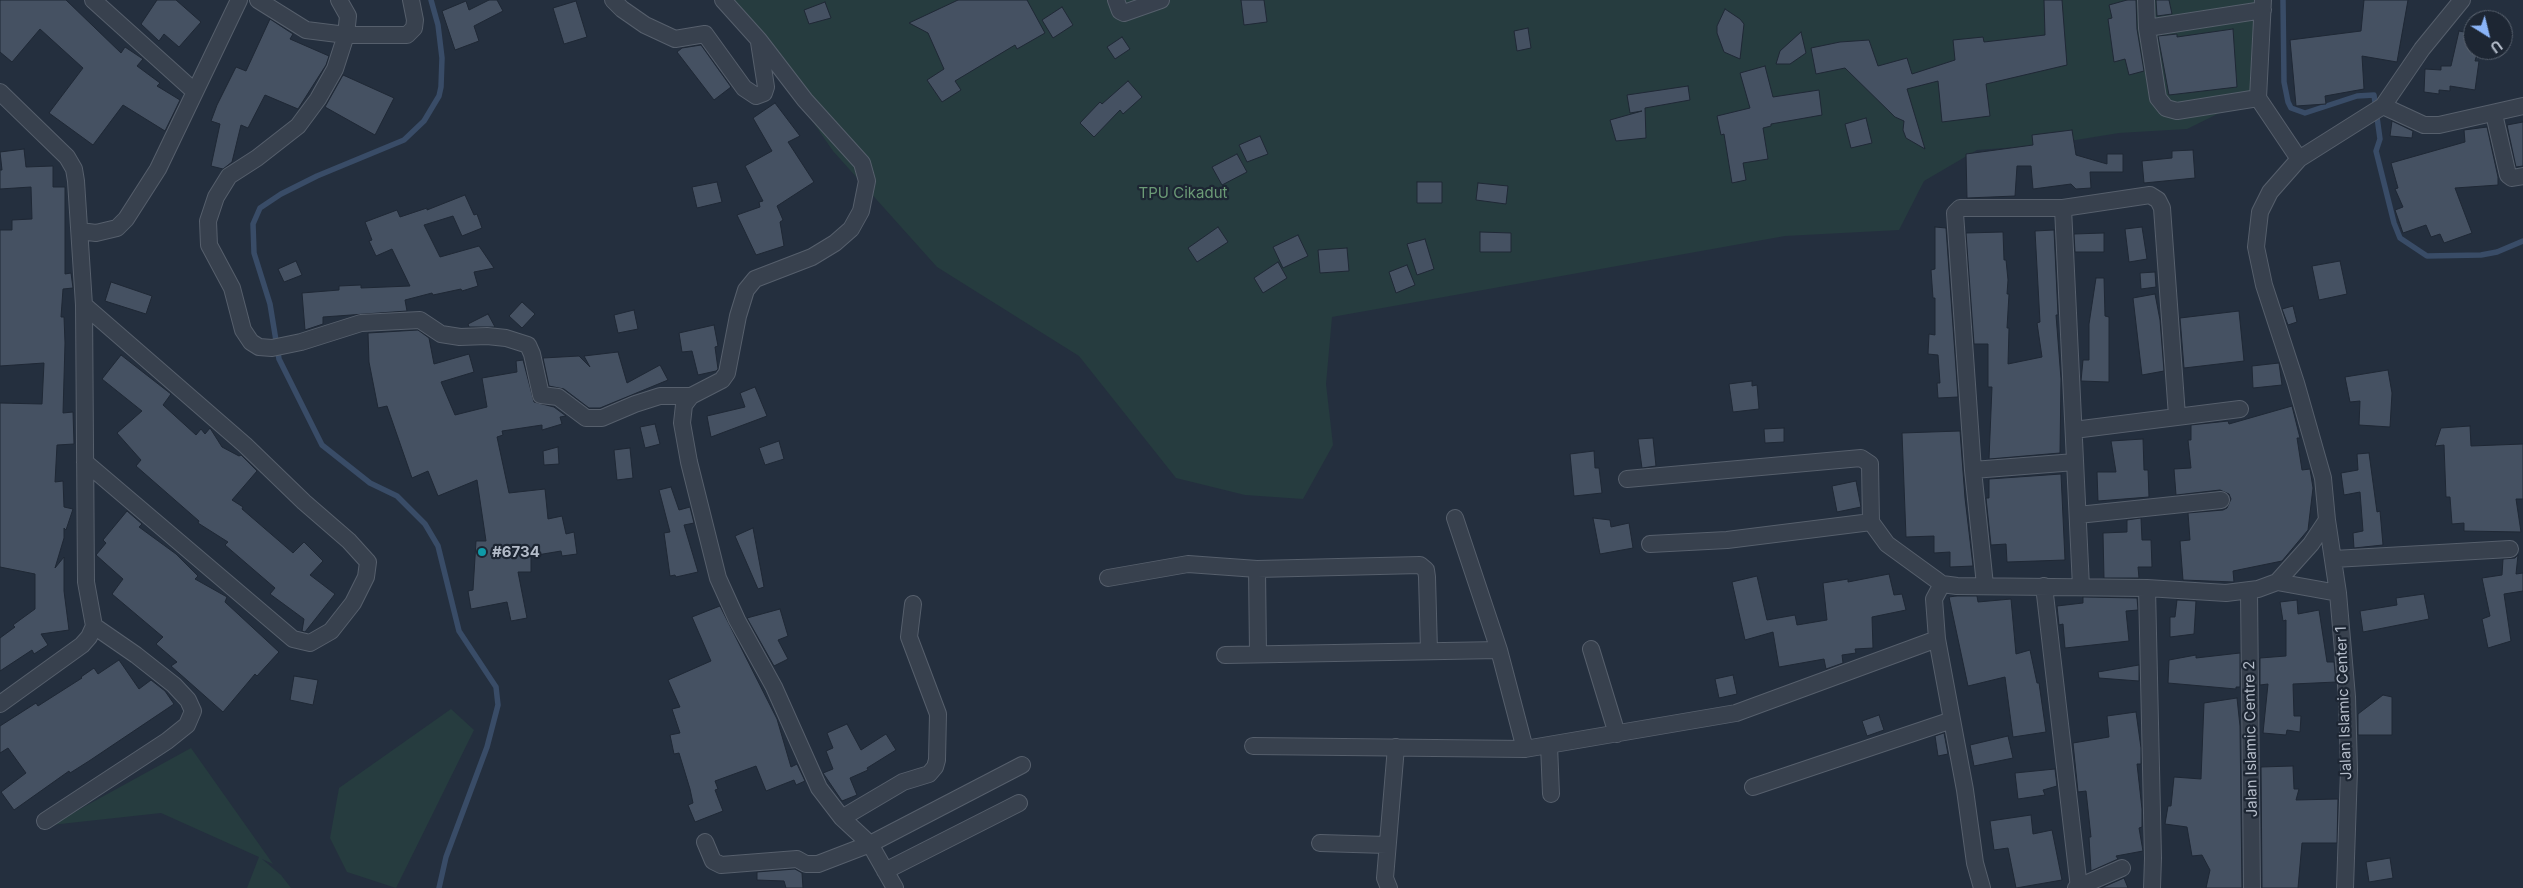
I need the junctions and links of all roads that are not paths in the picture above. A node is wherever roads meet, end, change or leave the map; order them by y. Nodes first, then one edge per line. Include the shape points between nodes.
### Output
1 (93, 0) edge
2 (239, 0) edge
3 (258, 0) edge
4 (339, 0) edge
5 (411, 0) edge
6 (613, 0) edge
7 (723, 0) edge
8 (1116, 0) edge
9 (1161, 0) edge
10 (2146, 0) edge
11 (2461, 1) edge
12 (2263, 5) edge
13 (2147, 28) junction
14 (346, 35) junction
15 (759, 40) junction
16 (194, 91) junction
17 (0, 92) edge
18 (2258, 98) junction
19 (2383, 106) junction
20 (2523, 106) edge
21 (2494, 114) junction
22 (2299, 159) junction
23 (2523, 176) edge
24 (2063, 208) junction
25 (80, 231) junction
26 (84, 305) junction
27 (691, 396) junction
28 (2240, 409) dead end
29 (2177, 416) junction
30 (2074, 430) junction
31 (85, 462) junction
32 (2075, 462) junction
33 (1973, 470) junction
34 (1627, 478) dead end
35 (2221, 500) dead end
36 (2078, 515) junction
37 (1455, 518) dead end
38 (2327, 520) junction
39 (1871, 522) junction
40 (1650, 544) dead end
41 (2510, 549) dead end
42 (2334, 559) junction
43 (1257, 569) junction
44 (1108, 578) dead end
45 (2277, 582) junction
46 (1942, 584) junction
47 (1984, 585) junction
48 (2044, 586) junction
49 (2081, 587) junction
50 (2147, 588) junction
51 (2249, 590) junction
52 (2338, 593) junction
53 (913, 604) dead end
54 (94, 626) junction
55 (1936, 639) junction
56 (1591, 649) dead end
57 (1499, 650) junction
58 (1429, 651) junction
59 (1225, 654) dead end
60 (1258, 654) junction
61 (0, 704) edge
62 (1952, 720) junction
63 (1617, 734) junction
64 (1549, 745) junction
65 (1253, 746) dead end
66 (1396, 748) junction
67 (1525, 749) junction
68 (1022, 765) dead end
69 (1754, 787) dead end
70 (1551, 794) dead end
71 (1019, 803) dead end
72 (842, 818) junction
73 (45, 821) dead end
74 (705, 842) dead end
75 (1320, 843) dead end
76 (870, 844) junction
77 (1387, 845) junction
78 (2122, 868) dead end
79 (885, 871) junction
80 (895, 888) edge
81 (1389, 888) edge
82 (1982, 888) edge
83 (2078, 888) edge
84 (2152, 888) edge
85 (2252, 888) edge
86 (2344, 888) edge

1 - 16 street
2 - 16 street
3 - 14 street via 306,30
4 - 14 street via 348,16
5 - 14 street via 415,20 414,28 407,35
6 - 15 street via 646,25 675,39 705,34 744,88 756,96 764,93 766,87
7 - 15 street
8 - 9 street via 1124,14
10 - 13 street
11 - 19 street via 2422,49
12 - 13 street
12 - 18 street
13 - 18 street via 2158,98 2166,108 2177,111
14 - 27 street via 335,69 298,126 229,176 216,197 208,221 209,244 232,288 243,330 251,342 259,347 272,348 361,323 420,320 441,334 506,338 528,345 541,395 558,397 586,418 602,418 660,396
15 - 27 street via 805,100 862,163 867,181 861,211 851,229 812,257 755,279 746,290 738,316 727,373 722,380
16 - 25 street via 184,119 158,169 126,219 117,228 96,233
17 - 25 street via 67,157 74,169
18 - 22 street
19 - 21 street via 2424,125
19 - 22 street, Jalan Islamic Center 1
20 - 21 street
21 - 23 street via 2508,175 2512,178
22 - 38 street, Jalan Islamic Center 1 via 2270,192 2260,212 2256,246 2264,285 2323,478
24 - 29 street via 2150,196 2158,200 2162,208
24 - 30 street
24 - 33 street via 1969,207 1960,208 1955,213
25 - 26 street
26 - 31 street
26 - 31 street via 245,445 349,541 368,562 366,577 353,603 331,631 310,643 293,639
27 - 72 street via 684,405 682,423 698,504 718,578 774,687 819,788
28 - 29 street
29 - 30 street
30 - 32 street
31 - 54 street via 86,582
32 - 33 street
32 - 36 street
33 - 47 street
34 - 39 street via 1861,458 1870,464
35 - 36 street
36 - 49 street
37 - 57 street
38 - 42 street, Jalan Islamic Center 1
38 - 45 street via 2311,544
39 - 40 street via 1727,540
39 - 46 street via 1887,544
41 - 42 street
42 - 52 street, Jalan Islamic Center 1
43 - 44 street via 1188,564
43 - 58 street via 1420,565 1426,570 1427,577
43 - 60 street
45 - 51 street
45 - 52 street
46 - 47 street
46 - 55 street via 1934,599
47 - 48 street
48 - 49 street
48 - 83 street
49 - 50 street
50 - 51 street
50 - 84 street
51 - 85 street, Jalan Islamic Centre 2
52 - 86 street, Jalan Islamic Center 1 via 2347,696
53 - 72 street via 909,637 938,714 935,767 929,774 903,782
54 - 61 street via 82,645
54 - 73 street via 174,685 193,711 187,725 167,740
55 - 62 street
55 - 63 street via 1736,714
56 - 63 street
57 - 58 street
57 - 67 street
58 - 60 street
59 - 60 street
62 - 69 street
62 - 82 street
63 - 64 street
64 - 67 street
64 - 70 street
65 - 66 street
66 - 67 street
66 - 77 street
68 - 76 street
71 - 79 street
72 - 76 street
74 - 76 street via 714,861 721,865 798,859 806,864 818,864
75 - 77 street
76 - 79 street
77 - 81 street via 1385,878
78 - 83 street
79 - 80 street

